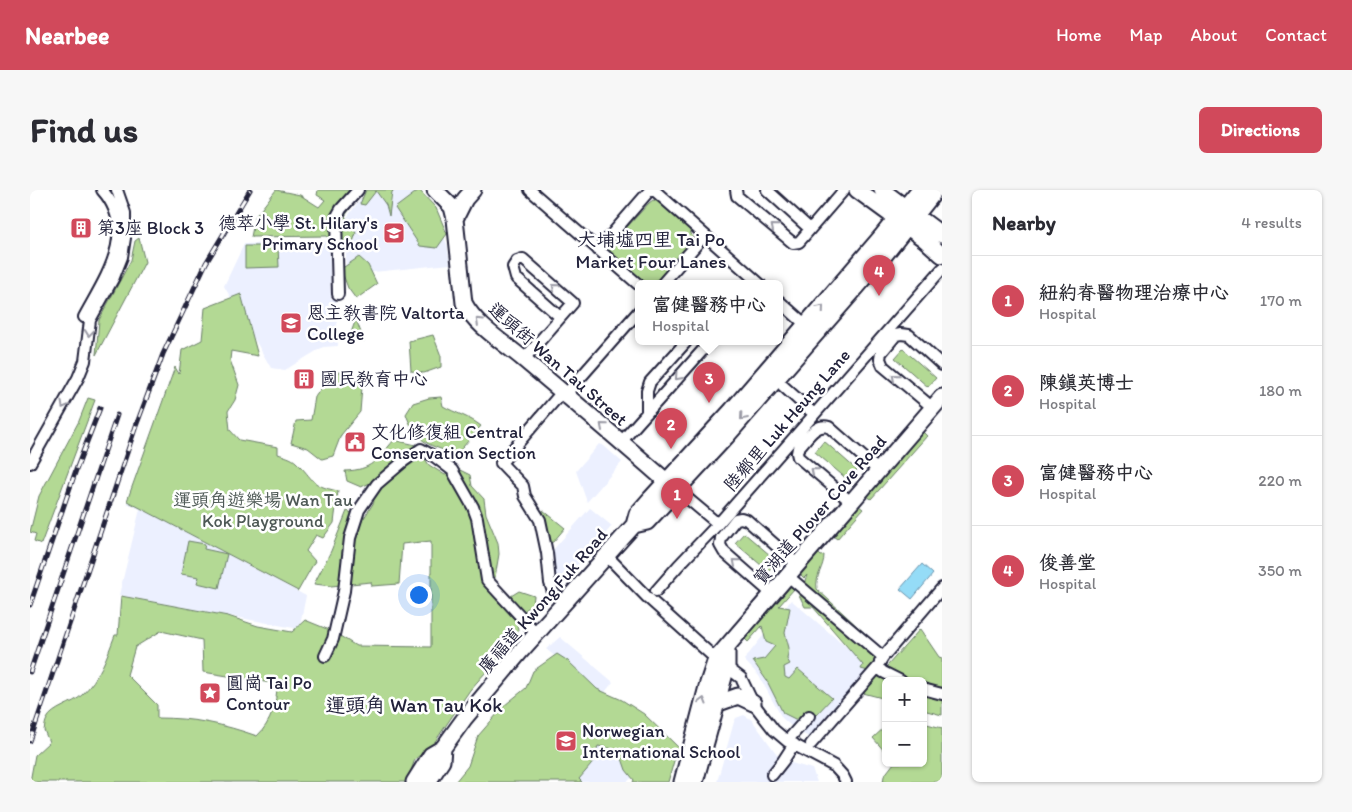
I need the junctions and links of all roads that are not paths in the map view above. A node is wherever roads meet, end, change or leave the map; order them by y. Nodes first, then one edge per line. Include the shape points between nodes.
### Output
1 (102, 190) edge
2 (117, 190) edge
3 (358, 190) edge
4 (436, 190) edge
5 (473, 190) edge
6 (530, 190) edge
7 (650, 190) edge
8 (654, 190) edge
9 (736, 190) edge
10 (767, 190) edge
11 (844, 190) edge
12 (857, 190) edge
13 (882, 190) edge
14 (919, 190) edge
15 (933, 190) edge
16 (906, 217) junction
17 (455, 219) junction
18 (810, 229) junction
19 (705, 235) junction
20 (942, 235) edge
21 (598, 250) junction
22 (942, 255) edge
23 (942, 269) edge
24 (666, 280) edge
25 (756, 280) edge
26 (635, 282) edge
27 (338, 294) dead end
28 (783, 305) edge
29 (635, 315) edge
30 (84, 317) dead end
31 (560, 317) junction
32 (806, 325) junction
33 (683, 345) edge
34 (707, 345) edge
35 (524, 359) junction
36 (942, 365) edge
37 (783, 386) dead end
38 (564, 393) junction
39 (939, 402) edge
40 (647, 413) junction
41 (814, 414) junction
42 (621, 442) junction
43 (30, 463) edge
44 (879, 471) junction
45 (676, 491) junction
46 (851, 502) junction
47 (718, 524) junction
48 (607, 556) junction
49 (793, 570) junction
50 (942, 588) edge
51 (656, 591) dead end
52 (772, 594) junction
53 (565, 604) junction
54 (537, 634) junction
55 (325, 656) dead end
56 (883, 657) junction
57 (722, 662) junction
58 (878, 667) junction
59 (893, 677) edge
60 (927, 690) edge
61 (942, 694) edge
62 (753, 703) junction
63 (716, 704) junction
64 (809, 716) dead end
65 (790, 742) junction
66 (812, 744) dead end
67 (443, 748) junction
68 (772, 775) dead end
69 (414, 782) edge
70 (428, 782) edge
71 (682, 782) edge
72 (695, 782) edge
73 (846, 782) edge

1 - 30 street via 117,213 118,238 107,275
2 -> 43 street via 125,213 122,257 90,320 85,361 78,378
3 - 27 street via 336,218
4 - 17 main road, 運頭街 Wan Tau Street via 452,207
5 - 17 main road
6 - 21 street
7 - 21 street
8 - 19 street
18 -> 9 street via 799,242 793,243 736,196
10 - 18 street
11 - 18 street
12 - 16 main road
13 - 16 main road
14 - 16 main road, 廣福道 Kwong Fuk Road
15 - 16 main road, 廣福道 Kwong Fuk Road via 932,195
16 - 20 main road
16 - 22 main road
32 -> 16 main road, 廣福道 Kwong Fuk Road
16 -> 45 main road, 廣福道 Kwong Fuk Road via 835,312
35 -> 17 main road, 運頭街 Wan Tau Street via 477,320 464,303
19 - 24 street
19 - 25 street
21 - 26 street
23 - 41 street, 陸鄉里 Luk Heung Lane
28 - 32 street
29 - 38 street
31 -> 31 street via 573,303 523,259 517,261 513,267 516,278
31 - 35 street
32 - 45 main road, 廣福道 Kwong Fuk Road via 716,428
33 - 40 street via 650,382
34 -> 40 street
35 - 38 main road, 運頭街 Wan Tau Street
39 -> 36 street via 882,366 880,359 881,353 901,334 908,335
37 - 41 street
42 -> 38 main road, 運頭街 Wan Tau Street
38 - 53 street via 501,463 523,486 525,496 540,520 550,583 553,592
39 - 44 main road, 寶湖道 Plover Cove Road
40 - 42 street
41 - 47 street, 陸鄉里 Luk Heung Lane
42 - 45 main road, 運頭街 Wan Tau Street
44 - 46 main road, 寶湖道 Plover Cove Road
46 -> 44 street via 798,458 798,448 817,427 823,425
45 - 47 street
45 - 48 main road, 廣福道 Kwong Fuk Road via 647,522 634,525
46 - 49 main road, 寶湖道 Plover Cove Road
47 - 51 street, 陸鄉里 Luk Heung Lane
48 - 53 main road, 廣福道 Kwong Fuk Road
48 - 57 street
49 - 52 main road, 寶湖道 Plover Cove Road
52 -> 49 street via 720,545 721,538 736,520 747,520
49 - 56 street
50 - 56 street
52 - 57 main road, 寶湖道 Plover Cove Road via 727,646
53 - 54 main road, 廣福道 Kwong Fuk Road
54 - 55 street via 487,580 473,506 452,470 421,450 378,484 359,510 350,538 344,591 333,639
54 - 67 main road, 廣福道 Kwong Fuk Road
56 - 58 street
57 - 62 street via 742,678
57 - 63 main road, 寶湖道 Plover Cove Road
71 -> 57 main road, 寶湖道 Plover Cove Road via 712,670
58 - 59 street
58 - 66 street
60 - 61 street
62 - 63 main road via 738,696
62 - 65 street via 774,730
63 - 72 main road, 寶湖道 Plover Cove Road
64 - 65 street
65 - 68 street via 783,761
65 - 73 street via 834,766
67 - 69 main road, 廣福道 Kwong Fuk Road via 431,755
67 - 70 main road, 廣福道 Kwong Fuk Road via 442,762

